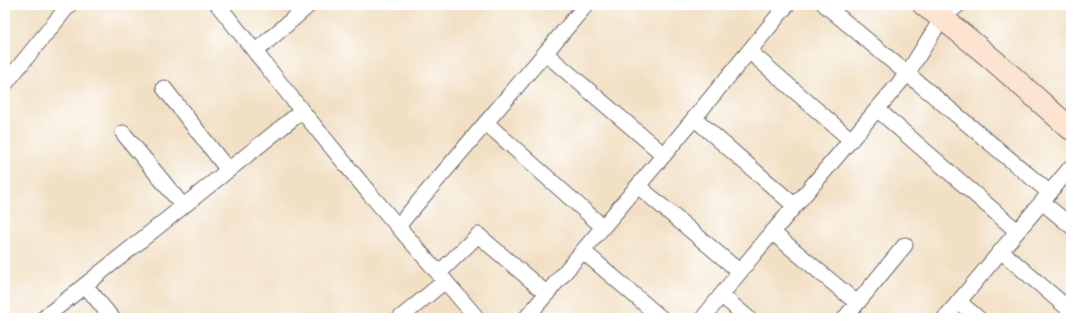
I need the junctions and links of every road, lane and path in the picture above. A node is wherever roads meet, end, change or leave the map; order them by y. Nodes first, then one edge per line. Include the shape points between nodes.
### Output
1 (69, 5) edge
2 (218, 5) edge
3 (308, 5) edge
4 (586, 5) edge
5 (787, 5) edge
6 (824, 5) edge
7 (924, 5) edge
8 (950, 11) edge
9 (749, 51) junction
10 (255, 52) junction
11 (545, 53) junction
12 (907, 74) junction
13 (5, 84) edge
14 (164, 88) dead end
15 (877, 109) junction
16 (302, 111) junction
17 (694, 118) junction
18 (486, 123) junction
19 (1071, 129) edge
20 (123, 133) dead end
21 (850, 140) junction
22 (664, 155) junction
23 (1071, 167) edge
24 (228, 170) junction
25 (638, 186) junction
26 (1046, 197) junction
27 (183, 206) junction
28 (795, 206) junction
29 (398, 226) junction
30 (1071, 226) edge
31 (603, 227) junction
32 (1017, 231) junction
33 (772, 232) junction
34 (905, 245) dead end
35 (583, 251) junction
36 (1001, 251) junction
37 (740, 272) junction
38 (442, 277) junction
39 (84, 285) junction
40 (547, 294) junction
41 (721, 295) junction
42 (958, 302) junction
43 (857, 303) junction
44 (1071, 311) edge
45 (528, 317) edge
46 (44, 318) edge
47 (112, 318) edge
48 (400, 318) edge
49 (477, 318) edge
50 (661, 318) edge
51 (703, 318) edge
52 (748, 318) edge
53 (845, 318) edge
54 (945, 318) edge
55 (978, 318) edge

1 - 13 street
2 - 10 street
3 - 10 street
4 - 11 street
5 - 9 street
6 - 12 street
7 - 8 street
8 - 12 street
8 - 19 street via 1003,69
9 - 17 street
9 - 21 street
10 - 16 street
11 - 18 street
11 - 22 street
12 - 15 street
12 - 26 street
14 - 24 street
15 - 21 street
15 - 32 street
16 - 24 street
16 - 29 street
17 - 22 street
17 - 28 street
18 - 29 street
18 - 31 street
20 - 27 street
21 - 28 street
22 - 25 street
23 - 26 street
24 - 27 street
25 - 31 street
25 - 37 street
26 - 30 street
26 - 32 street
27 - 39 street
28 - 33 street
29 - 38 street
31 - 35 street
32 - 36 street
33 - 37 street
33 - 43 street
34 - 43 street
35 - 40 street
35 - 50 street
36 - 42 street
36 - 44 street
37 - 41 street
38 - 40 street via 478,235
38 - 48 street
38 - 49 street
39 - 46 street
39 - 47 street
40 - 45 street
41 - 51 street
41 - 52 street
42 - 54 street
42 - 55 street
43 - 53 street

